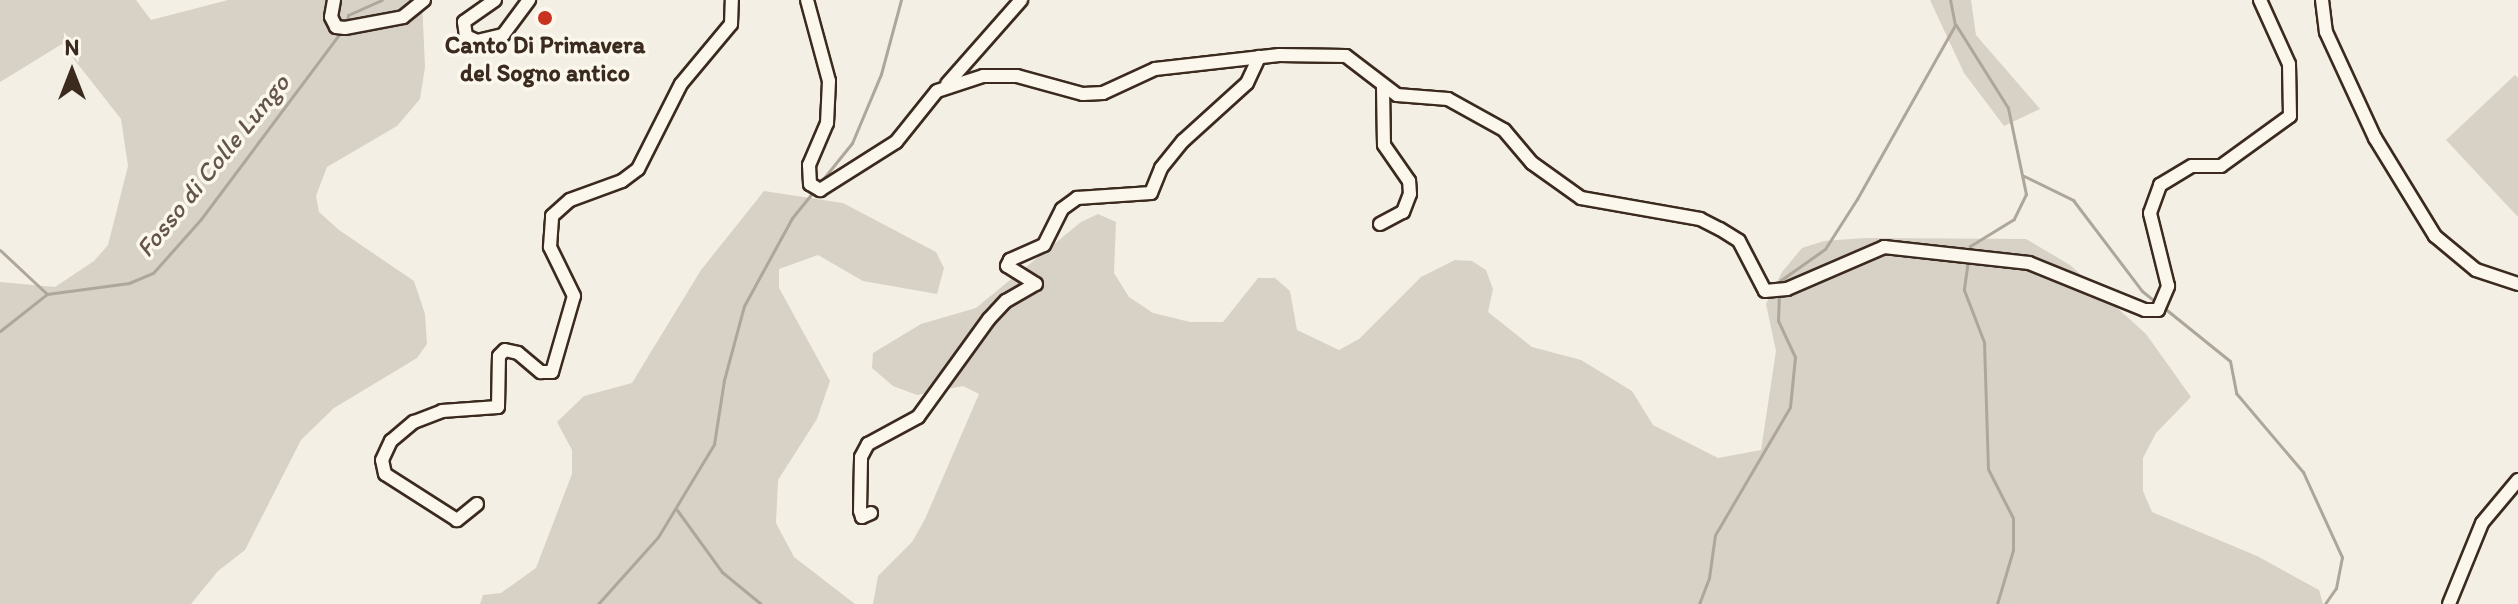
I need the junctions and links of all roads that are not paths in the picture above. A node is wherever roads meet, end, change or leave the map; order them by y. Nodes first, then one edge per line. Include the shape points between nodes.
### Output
1 (334, 0) edge
2 (424, 0) edge
3 (495, 0) edge
4 (529, 0) edge
5 (732, 0) edge
6 (807, 0) edge
7 (1021, 0) edge
8 (2260, 0) edge
9 (2322, 0) edge
10 (1259, 57) junction
11 (945, 86) junction
12 (1383, 87) junction
13 (1380, 224) dead end
14 (2518, 284) edge
15 (2518, 480) edge
16 (477, 504) dead end
17 (871, 513) dead end
18 (2449, 604) edge

1 - 2 street via 331,17 336,27 345,28 403,17
3 - 4 street via 464,22 466,36 477,41 503,35
5 - 16 street via 731,24 681,84 638,169 622,181 570,200 552,216 550,247 574,296 556,366 547,374 505,350 499,356 498,407 484,412 460,408 414,422 391,441 382,460 385,474 457,520
6 - 11 street via 821,40 830,105 809,165 810,184 820,190 830,186 896,142
7 - 11 street
8 - 12 street via 2289,64 2290,116 2221,166 2192,166 2160,185 2150,213 2168,286 2158,310 2145,310 2029,263 1884,247 1772,294 1758,284 1739,241 1720,229 1700,219 1581,198 1532,163 1504,130 1460,104 1397,95
9 - 14 street via 2326,32 2375,138 2435,236 2476,270
10 - 11 street via 1155,69 1103,93 1083,94 1017,76 983,76
10 - 12 street via 1346,56
10 - 17 street via 1247,83 1161,168 1151,193 1077,198 1062,209 1044,245 1010,260 1007,266 1036,284 1006,301 989,319 918,417 868,444 861,457 860,511 862,517
12 - 13 street via 1384,145 1409,181 1410,194 1403,212
15 - 18 street via 2482,523

